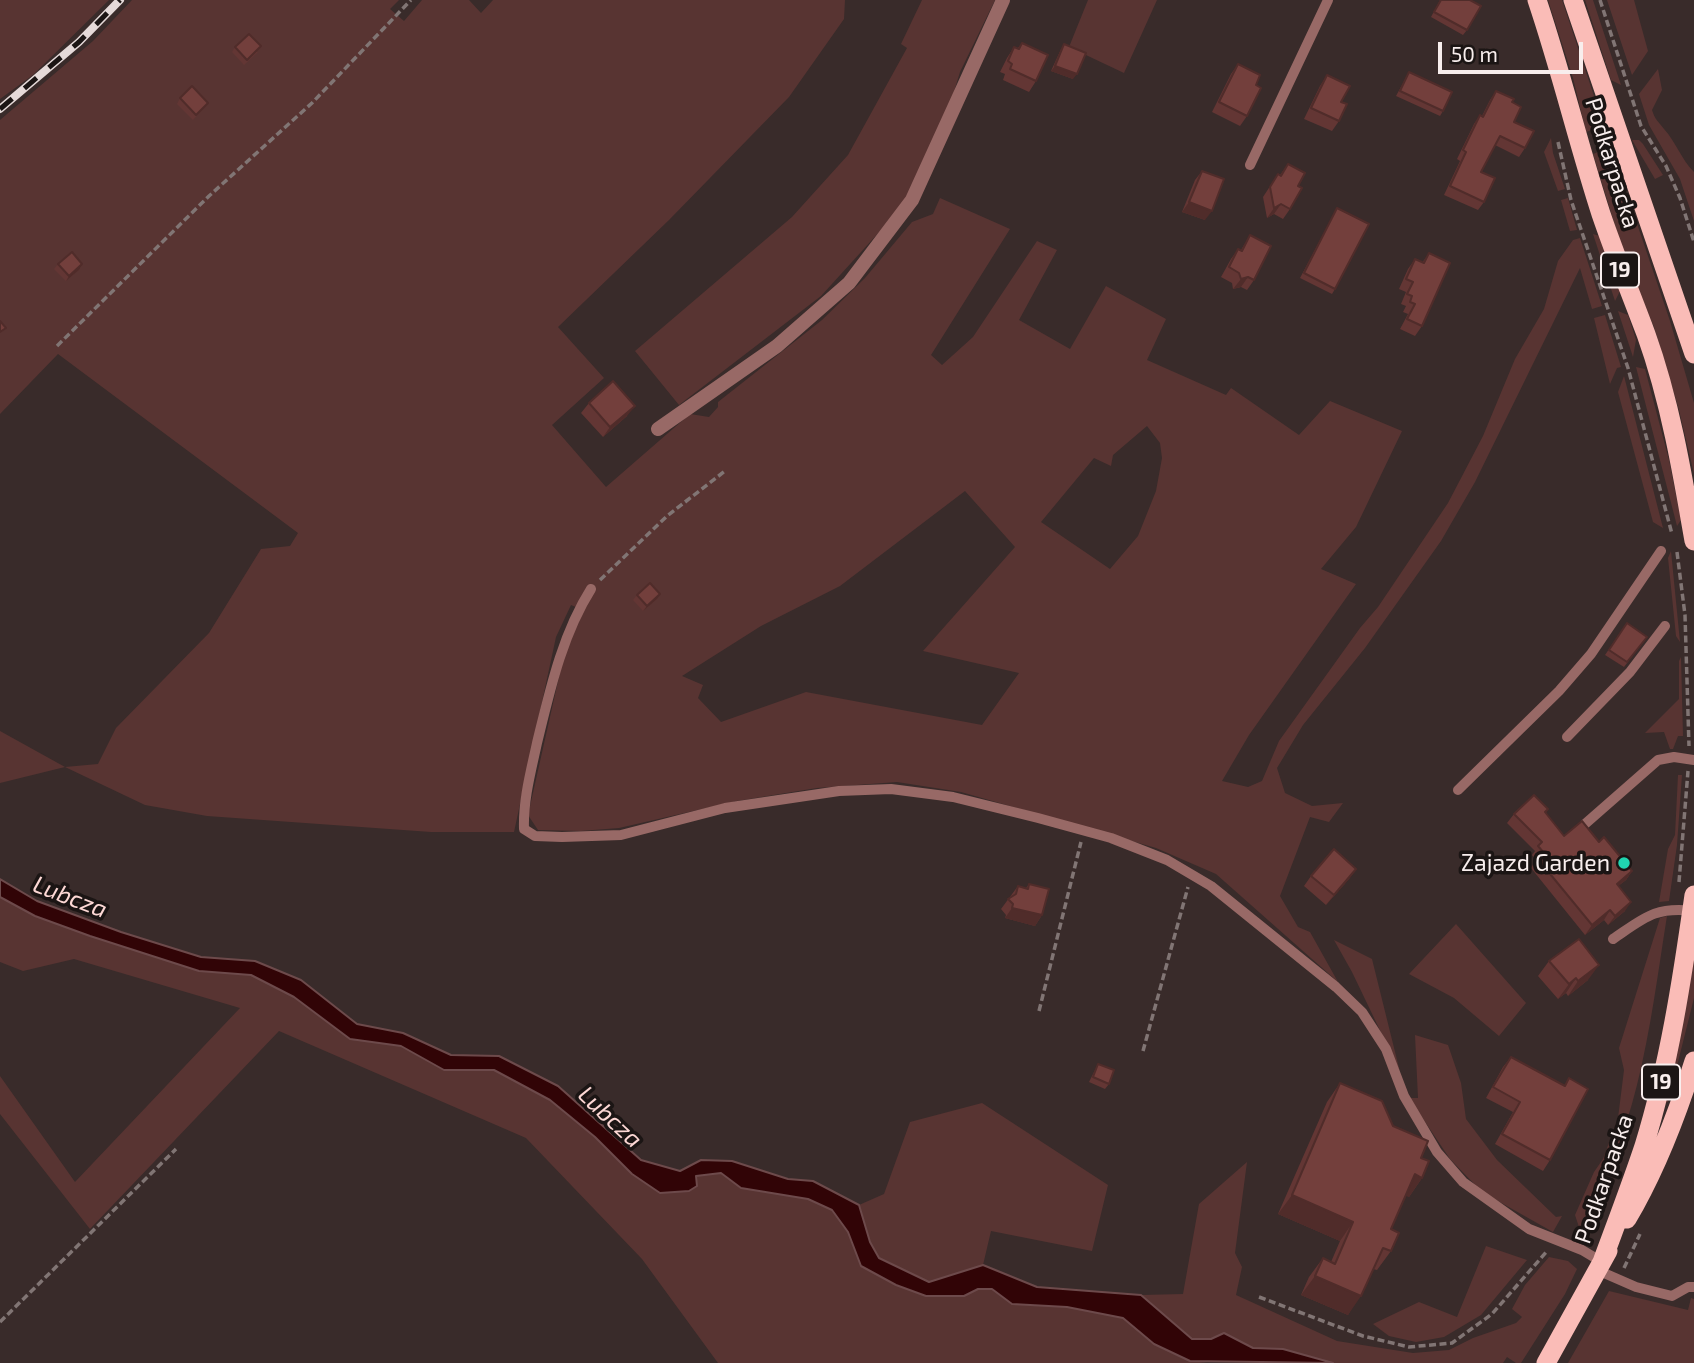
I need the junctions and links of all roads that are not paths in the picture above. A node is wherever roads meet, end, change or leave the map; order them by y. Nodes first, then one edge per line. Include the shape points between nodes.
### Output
1 (1003, 0) edge
2 (1328, 0) edge
3 (1537, 0) edge
4 (1573, 0) edge
5 (1250, 165) dead end
6 (1694, 354) edge
7 (658, 429) dead end
8 (1685, 546) edge
9 (1661, 551) dead end
10 (591, 589) road end
11 (1665, 626) dead end
12 (1567, 737) dead end
13 (1691, 759) edge
14 (1458, 790) dead end
15 (1586, 824) edge
16 (1689, 906) edge
17 (1613, 939) dead end
18 (1694, 1061) edge
19 (1599, 1266) junction
20 (1694, 1287) edge
21 (1549, 1358) edge

1 - 7 street via 912,200 849,283 777,346
2 - 5 lane
3 - 8 highway, Podkarpacka / 19 via 1617,263 1646,335 1670,416
4 - 6 highway, Podkarpacka / 19
9 - 14 lane via 1591,654
10 - 19 lane via 559,660 529,777 524,829 535,836 621,835 725,808 839,791 891,789 953,797 1084,830 1167,860 1211,886 1362,1012 1437,1153 1463,1182 1529,1229 1582,1250
11 - 12 lane via 1630,672
13 - 15 lane via 1658,760
16 - 17 lane via 1650,913
16 - 19 highway, Podkarpacka / 19 via 1672,1035 1658,1095
18 - 19 highway, Podkarpacka / 19 via 1639,1198
19 - 20 lane via 1636,1287 1672,1296
19 - 21 highway, 19

